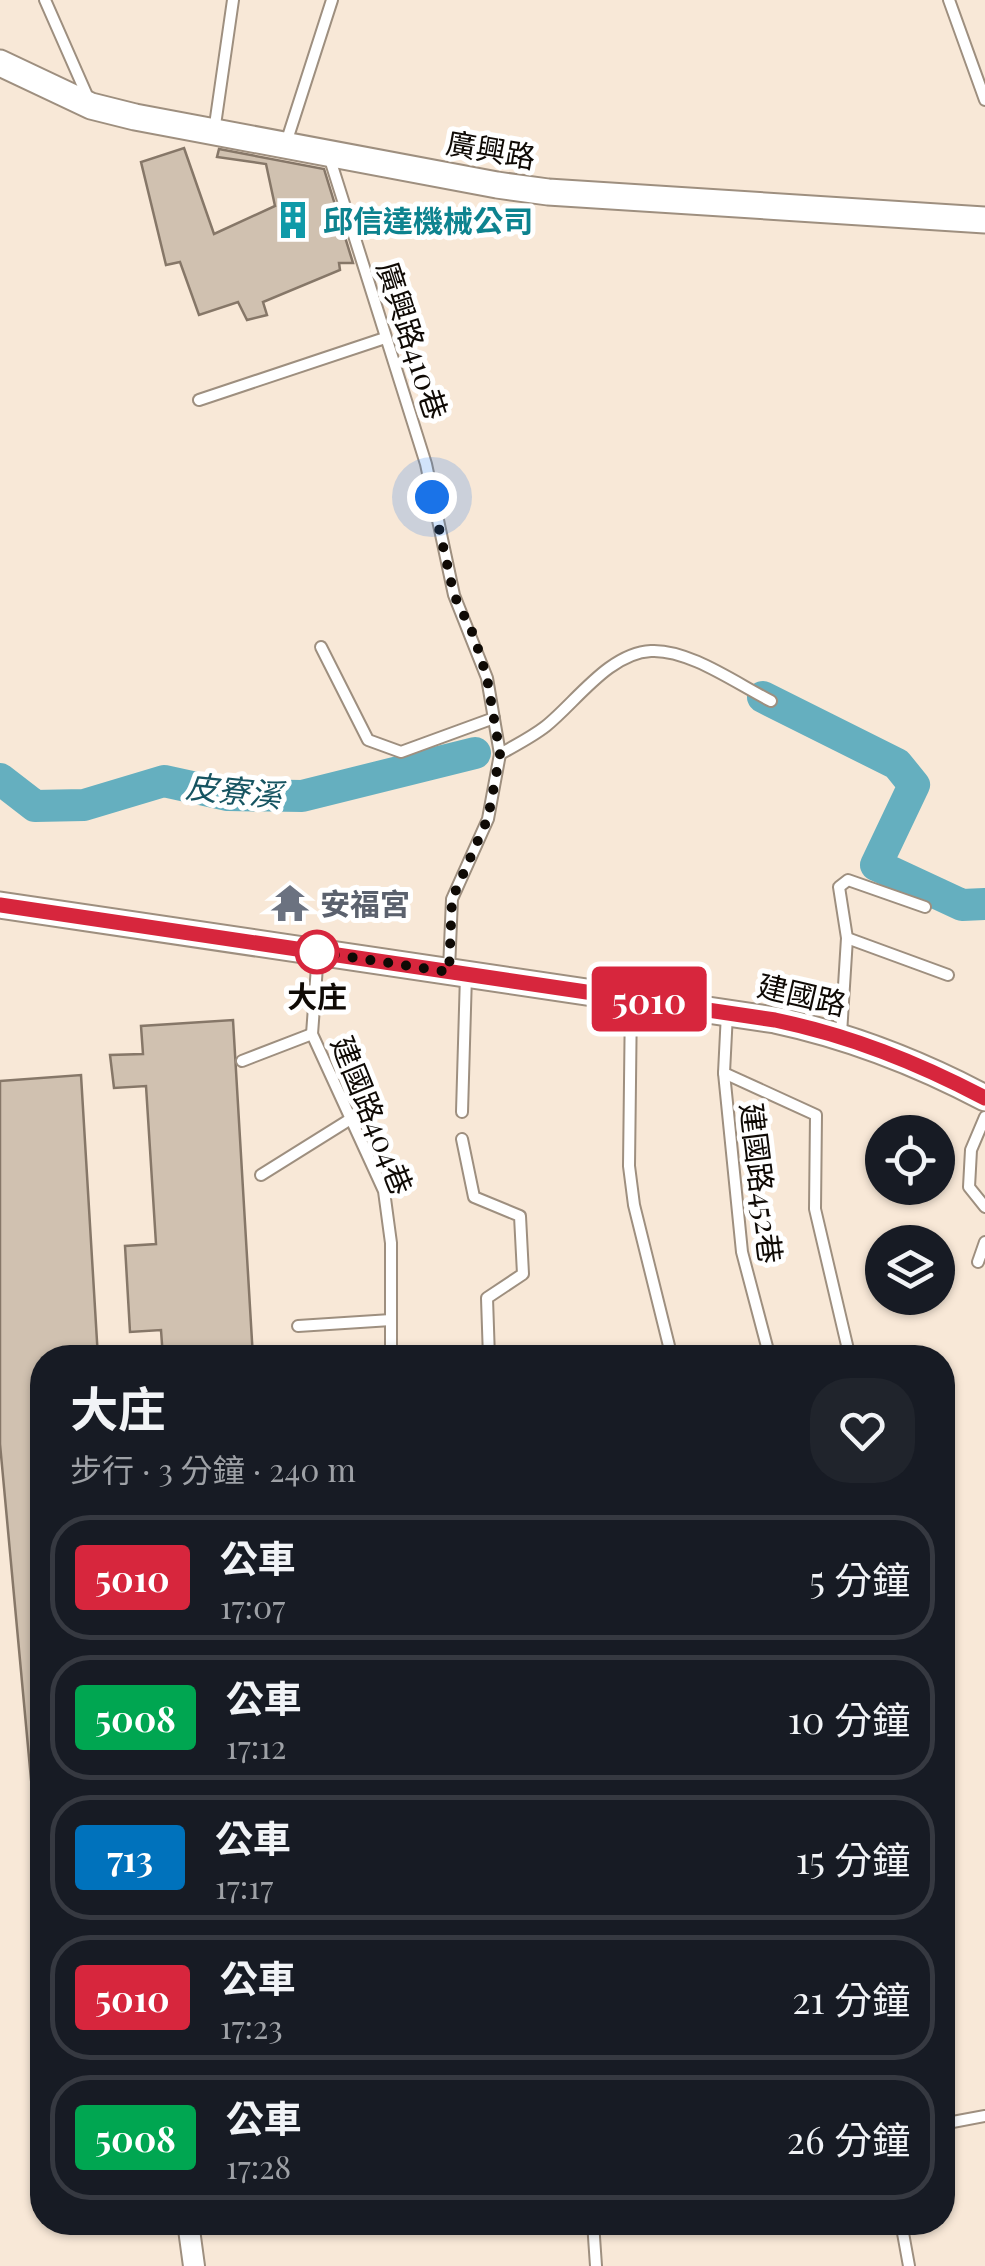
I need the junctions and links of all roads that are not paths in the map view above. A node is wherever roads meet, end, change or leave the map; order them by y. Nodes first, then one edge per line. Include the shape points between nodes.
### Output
1 (45, 0) edge
2 (234, 0) edge
3 (332, 0) edge
4 (949, 0) edge
5 (0, 63) edge
6 (985, 100) edge
7 (91, 106) junction
8 (214, 133) junction
9 (286, 144) junction
10 (328, 150) junction
11 (985, 220) edge
12 (385, 338) junction
13 (199, 400) dead end
14 (321, 647) dead end
15 (771, 701) dead end
16 (494, 718) junction
17 (500, 754) junction
18 (0, 905) edge
19 (925, 908) dead end
20 (847, 938) junction
21 (318, 952) junction
22 (457, 973) junction
23 (948, 975) dead end
24 (631, 997) junction
25 (727, 1011) junction
26 (312, 1034) junction
27 (841, 1035) junction
28 (242, 1060) dead end
29 (724, 1072) junction
30 (985, 1098) edge
31 (462, 1112) dead end
32 (985, 1117) edge
33 (349, 1120) junction
34 (462, 1140) dead end
35 (262, 1175) dead end
36 (985, 1208) edge
37 (985, 1242) edge
38 (978, 1262) dead end
39 (391, 1320) junction
40 (298, 1326) dead end
41 (391, 1345) edge
42 (489, 1345) edge
43 (669, 1345) edge
44 (767, 1345) edge
45 (847, 1345) edge
46 (985, 2116) edge
47 (955, 2122) edge
48 (190, 2235) edge
49 (594, 2235) edge
50 (903, 2235) edge
51 (194, 2266) edge
52 (596, 2266) edge
53 (909, 2266) edge

1 - 7 lane
2 - 8 lane
3 - 9 lane
4 - 6 lane
5 - 7 street, 廣興路
7 - 8 street, 廣興路
8 - 9 street, 廣興路
9 - 10 street, 廣興路
10 - 11 street, 廣興路 via 548,192
10 - 12 lane, 廣興路410巷
12 - 13 lane
12 - 16 lane, 廣興路410巷
14 - 16 lane via 368,740 401,752
15 - 17 lane via 684,659 634,654 544,728
16 - 17 lane, 廣興路410巷
17 - 22 lane via 488,818 452,899
18 - 21 street, 建國路
19 - 20 lane via 848,880 839,887
20 - 23 lane
20 - 27 lane
21 - 22 street, 建國路
21 - 26 lane, 建國路404巷
22 - 24 street, 建國路
22 - 31 lane
24 - 25 street, 建國路
24 - 43 lane via 629,1166
25 - 27 street, 建國路
25 - 29 lane, 建國路452巷
26 - 28 lane
26 - 33 lane, 建國路404巷
27 - 30 street, 建國路 via 918,1062
29 - 44 lane, 建國路452巷 via 742,1252
29 - 45 lane via 816,1115 816,1210
32 - 36 lane via 972,1150 969,1187
33 - 35 lane
33 - 39 lane, 建國路404巷 via 384,1191
34 - 42 lane via 474,1197 520,1216 523,1274 487,1298
37 - 38 lane
39 - 40 lane
39 - 41 lane, 建國路404巷
46 - 47 lane
48 - 51 street
49 - 52 lane
50 - 53 lane

